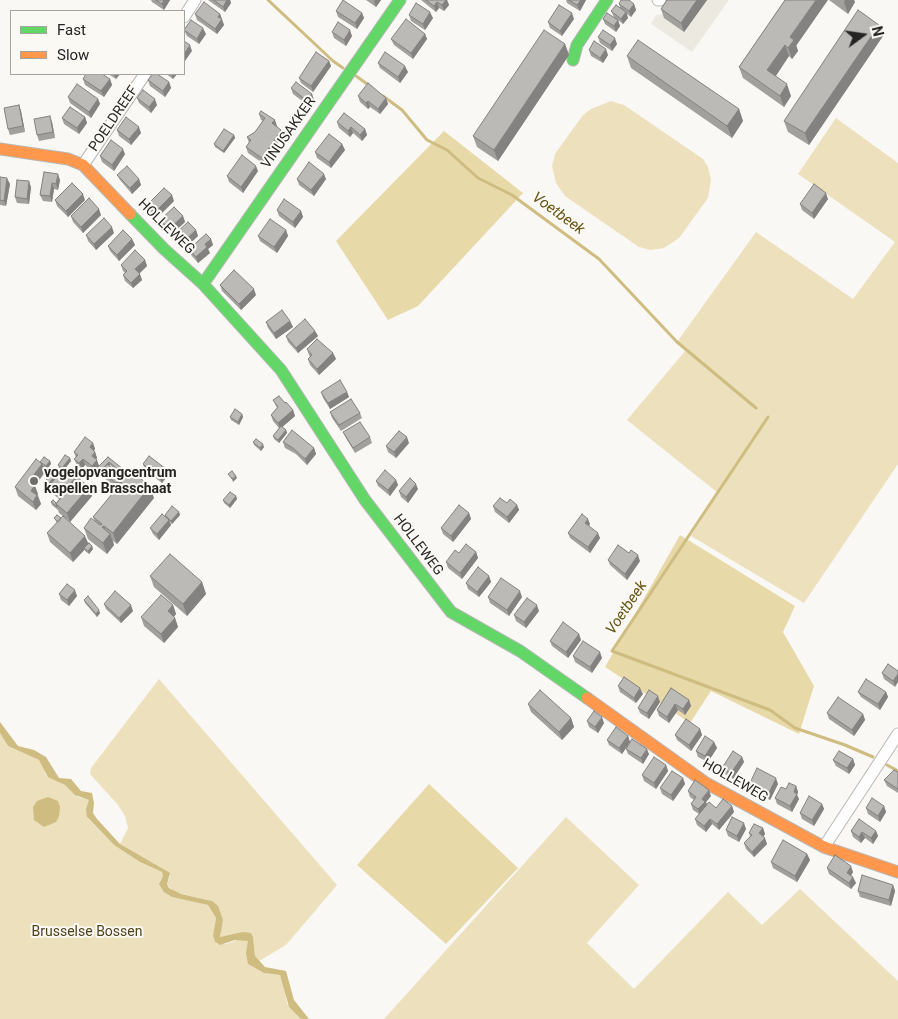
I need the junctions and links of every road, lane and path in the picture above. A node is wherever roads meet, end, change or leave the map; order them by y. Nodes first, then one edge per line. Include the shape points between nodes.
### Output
1 (195, 0) edge
2 (400, 0) edge
3 (607, 0) edge
4 (185, 15) edge
5 (573, 60) dead end
6 (144, 75) edge
7 (0, 149) edge
8 (83, 165) junction
9 (204, 284) junction
10 (898, 734) edge
11 (824, 847) junction
12 (898, 872) edge

1 - 4 street
2 - 9 street, VINUSAKKER
3 - 5 street via 577,45
6 - 8 street, POELDREEF
7 - 8 street, HOLLEWEG via 68,159
8 - 9 street, HOLLEWEG via 164,249
9 - 11 street, HOLLEWEG via 281,370 365,500 451,612 527,656 706,784
10 - 11 street
11 - 12 street, HOLLEWEG

